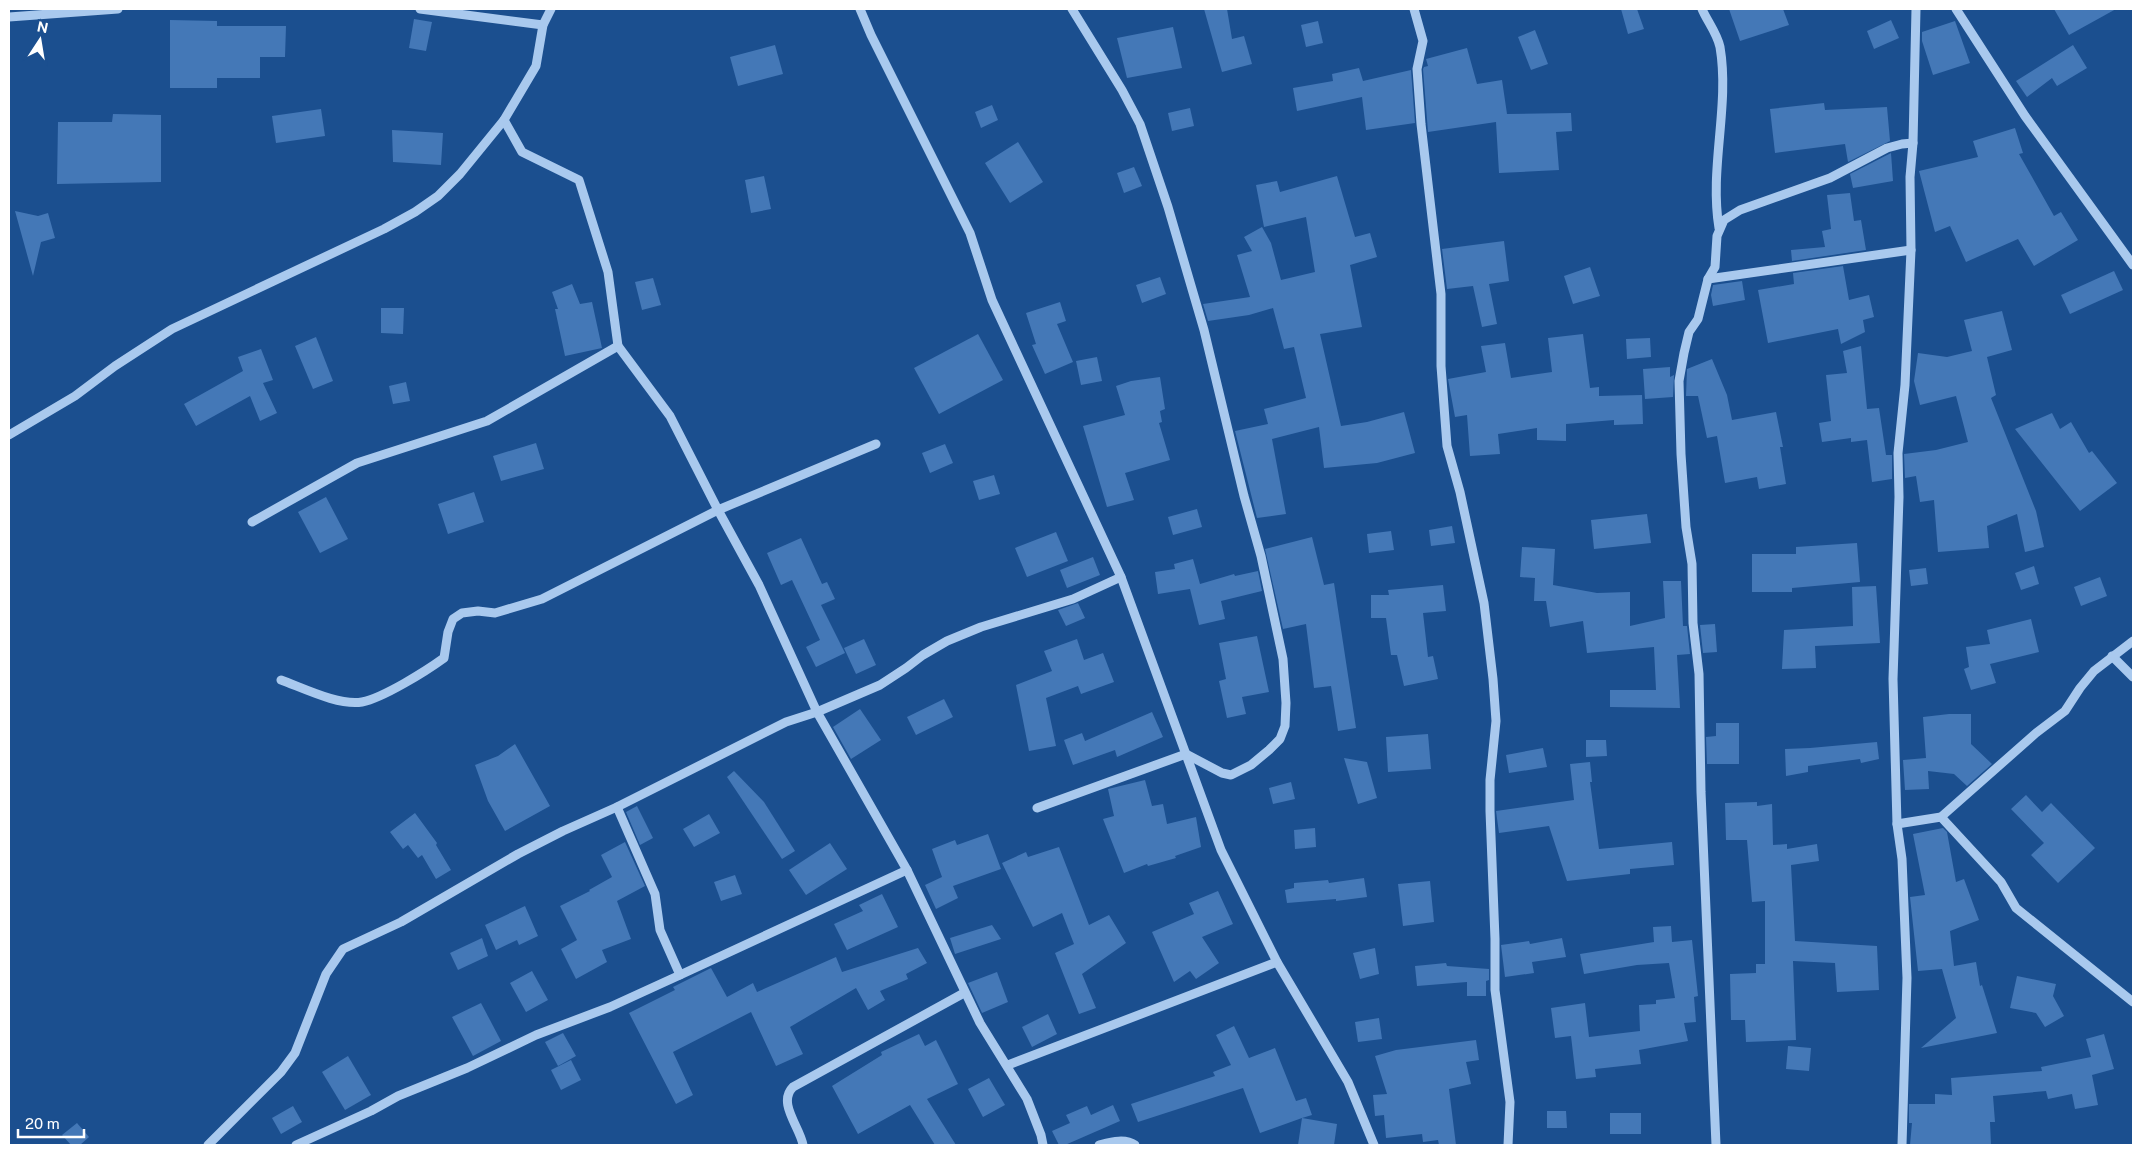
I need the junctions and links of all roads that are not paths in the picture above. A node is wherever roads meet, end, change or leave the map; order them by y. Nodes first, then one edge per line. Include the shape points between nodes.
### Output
1 (118, 9) edge
2 (420, 9) edge
3 (551, 9) edge
4 (860, 9) edge
5 (1072, 9) edge
6 (1414, 9) edge
7 (1702, 9) edge
8 (1916, 9) edge
9 (1956, 9) edge
10 (9, 17) edge
11 (543, 25) junction
12 (504, 120) junction
13 (1913, 143) junction
14 (1719, 228) junction
15 (1911, 250) junction
16 (2133, 265) edge
17 (1708, 279) junction
18 (618, 346) junction
19 (9, 436) edge
20 (876, 444) dead end
21 (718, 510) junction
22 (252, 522) dead end
23 (1121, 577) junction
24 (2133, 641) edge
25 (2112, 656) junction
26 (2133, 677) edge
27 (281, 680) dead end
28 (816, 712) junction
29 (1186, 754) junction
30 (617, 807) junction
31 (1038, 808) dead end
32 (1941, 817) junction
33 (1897, 824) junction
34 (907, 870) junction
35 (1277, 962) junction
36 (680, 975) junction
37 (964, 993) junction
38 (2133, 1002) edge
39 (1008, 1065) junction
40 (208, 1145) edge
41 (296, 1145) edge
42 (803, 1145) edge
43 (1043, 1145) edge
44 (1099, 1145) edge
45 (1135, 1145) edge
46 (1374, 1145) edge
47 (1508, 1145) edge
48 (1716, 1145) edge
49 (1902, 1145) edge

1 - 10 street
2 - 11 street
3 - 11 street
4 - 23 street via 970,233 992,300
5 - 29 street via 1140,124 1168,207 1207,340 1283,659 1285,726 1280,739 1269,750 1251,765 1231,775
6 - 47 street via 1423,41 1418,78 1440,294 1440,366 1448,446 1484,603 1493,679 1496,721 1490,811 1495,990 1510,1102
7 - 14 street via 1720,45
8 - 13 street
9 - 16 street via 2025,116
11 - 12 street via 536,66
12 - 18 street via 522,152 579,180 608,272
12 - 19 street via 460,174 438,196 415,212 172,329 76,396
13 - 14 street via 1887,148 1830,178 1740,210 1724,220
13 - 15 street
14 - 17 street via 1714,267
15 - 17 street
15 - 33 street via 1905,384 1898,453 1900,497 1893,723
17 - 48 street via 1698,319 1688,339 1680,381 1681,454 1699,674
18 - 21 street via 670,416
18 - 22 street via 487,421 357,463
20 - 21 street
21 - 27 street via 542,599 495,613 478,611 462,614 453,619 444,658 377,697 362,702 345,701
21 - 28 street via 759,585
23 - 28 street via 1073,599 980,627 947,641 880,685
23 - 29 street
24 - 25 street
25 - 26 street
25 - 32 street via 2094,671 2065,711
28 - 30 street via 786,722
28 - 34 street
29 - 31 street
29 - 35 street via 1221,850
30 - 36 street via 655,894 660,930
30 - 40 street via 518,854 400,922 343,949 326,974 295,1053 281,1072
32 - 33 street
32 - 38 street via 2001,882 2016,908
33 - 49 street via 1902,859 1907,978
34 - 36 street
34 - 37 street
35 - 39 street
35 - 46 street via 1348,1082
36 - 41 street via 398,1096
37 - 39 street
37 - 42 street via 793,1087 788,1092 787,1104
39 - 43 street via 1027,1099
44 - 45 street via 1125,1141

